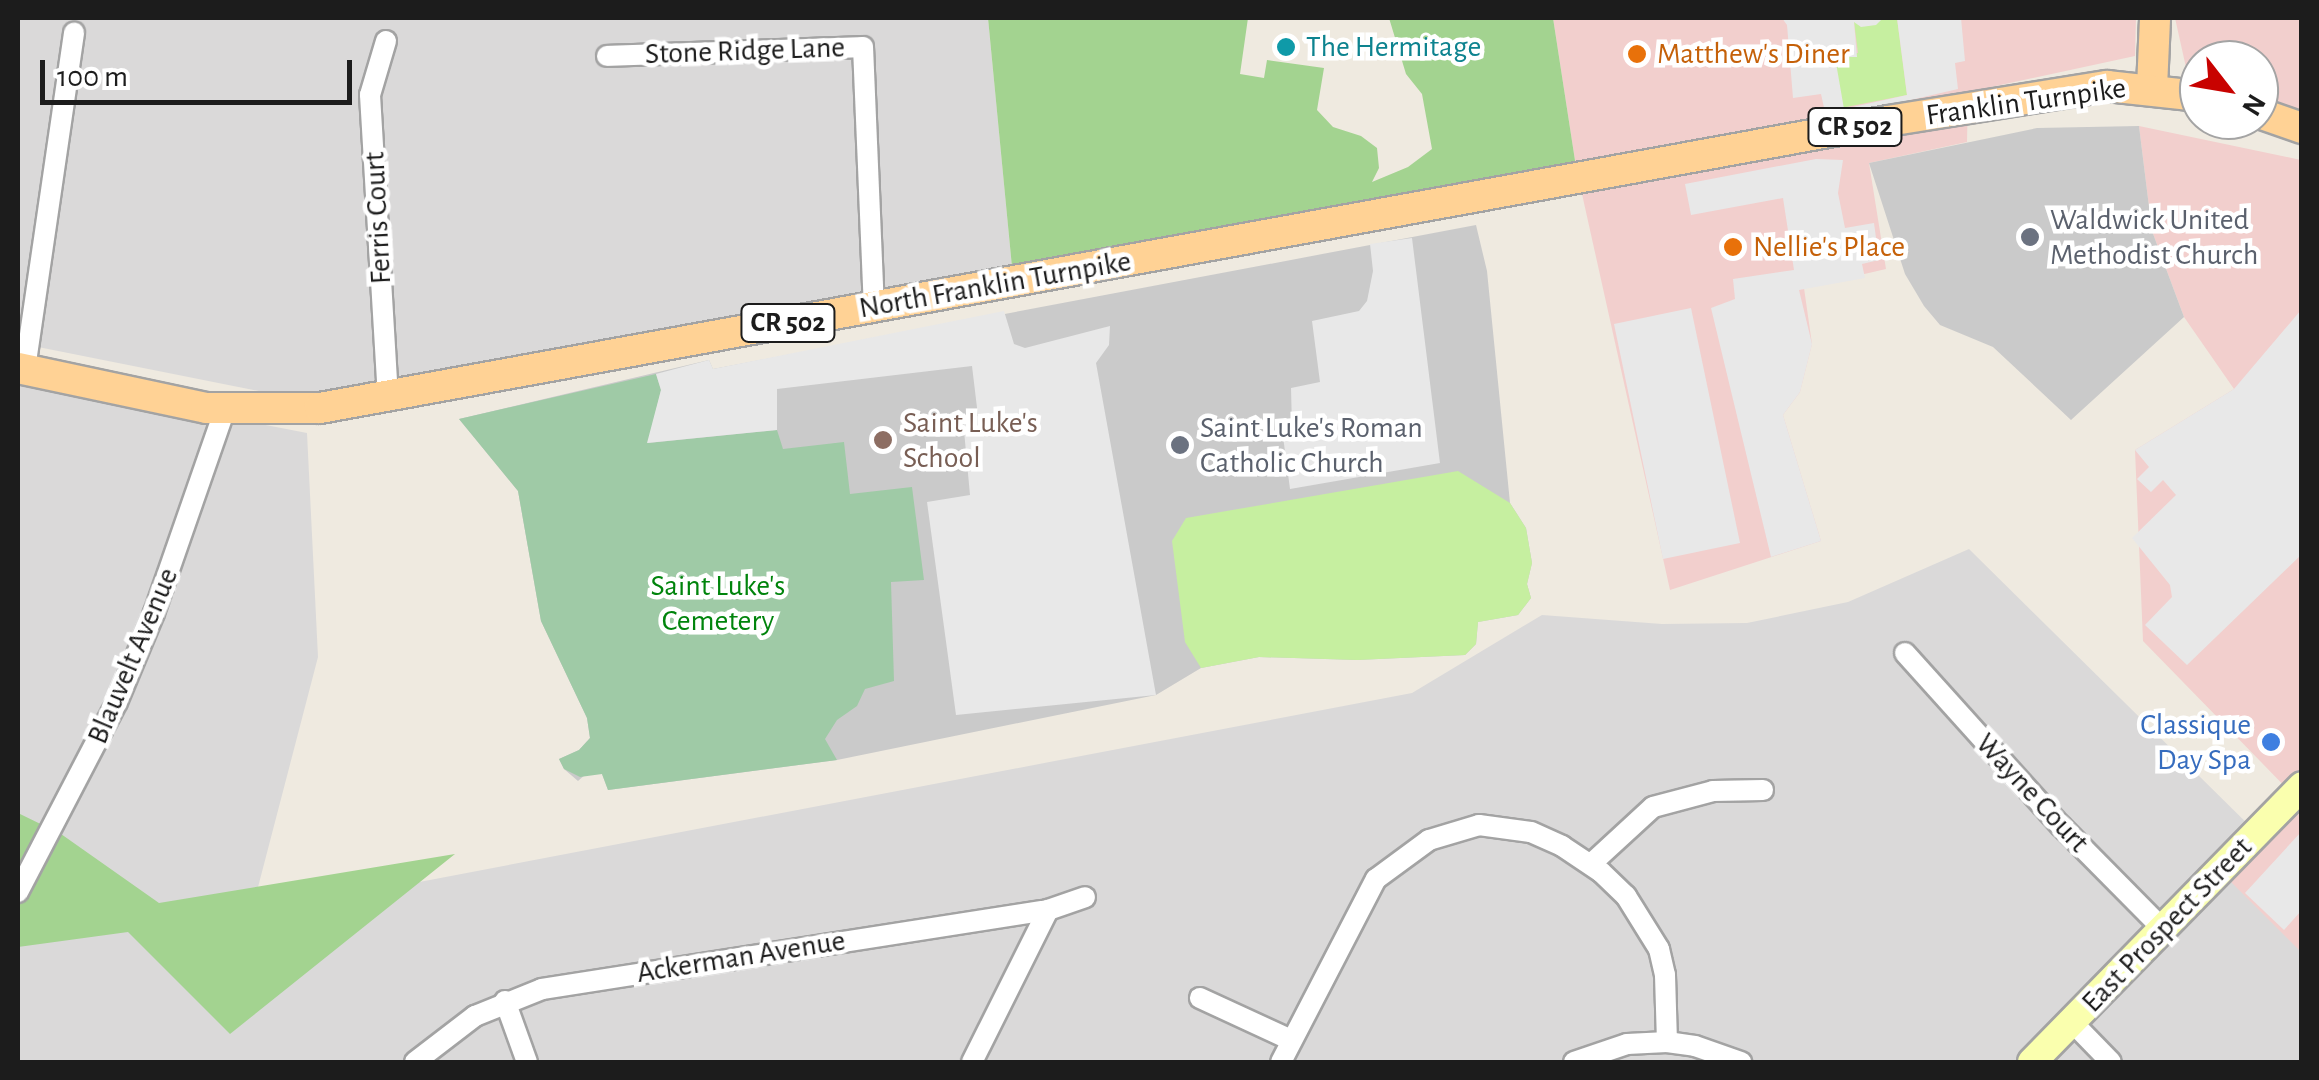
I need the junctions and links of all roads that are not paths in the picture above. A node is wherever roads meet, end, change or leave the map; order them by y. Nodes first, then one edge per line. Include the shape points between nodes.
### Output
1 (2155, 18) edge
2 (74, 33) dead end
3 (386, 41) dead end
4 (607, 56) dead end
5 (2152, 88) junction
6 (2179, 93) edge
7 (1558, 181) joint
8 (874, 307) junction
9 (21, 368) edge
10 (388, 397) junction
11 (225, 409) junction
12 (1905, 653) dead end
13 (2302, 786) edge
14 (1764, 790) dead end
15 (1591, 864) junction
16 (18, 892) edge
17 (1085, 897) dead end
18 (1048, 910) junction
19 (2164, 929) junction
20 (1200, 998) dead end
21 (505, 1001) junction
22 (2073, 1022) junction
23 (1291, 1040) junction
24 (1667, 1042) junction
25 (414, 1062) edge
26 (527, 1062) edge
27 (972, 1062) edge
28 (1281, 1062) edge
29 (1574, 1062) edge
30 (1741, 1062) edge
31 (2032, 1062) edge
32 (2111, 1062) edge

1 - 5 main road
2 - 9 street
3 - 10 street, Ferris Court via 370,95
4 - 8 street, Stone Ridge Lane via 863,47
5 - 6 main road, Franklin Turnpike
5 - 7 main road, Franklin Turnpike / CR 502 via 2107,86
7 - 8 main road, North Franklin Turnpike / CR 502
8 - 10 main road, North Franklin Turnpike / CR 502
9 - 11 main road, North Franklin Turnpike / CR 502
10 - 11 main road, North Franklin Turnpike / CR 502 via 320,408
11 - 16 street, Blauvelt Avenue via 117,702
12 - 19 street, Wayne Court
13 - 19 street, East Prospect Street
14 - 15 street via 1714,792 1653,808
15 - 23 street via 1506,826 1479,825 1429,840 1376,879
15 - 24 street via 1626,896 1658,949
17 - 18 street, Ackerman Avenue
18 - 21 street, Ackerman Avenue via 578,982
18 - 27 street
19 - 22 street, East Prospect Street
20 - 23 street
21 - 25 street, Ackerman Avenue via 442,1037
21 - 26 street
22 - 31 street, East Prospect Street
22 - 32 street
23 - 28 street
24 - 29 street via 1627,1044
24 - 30 street

